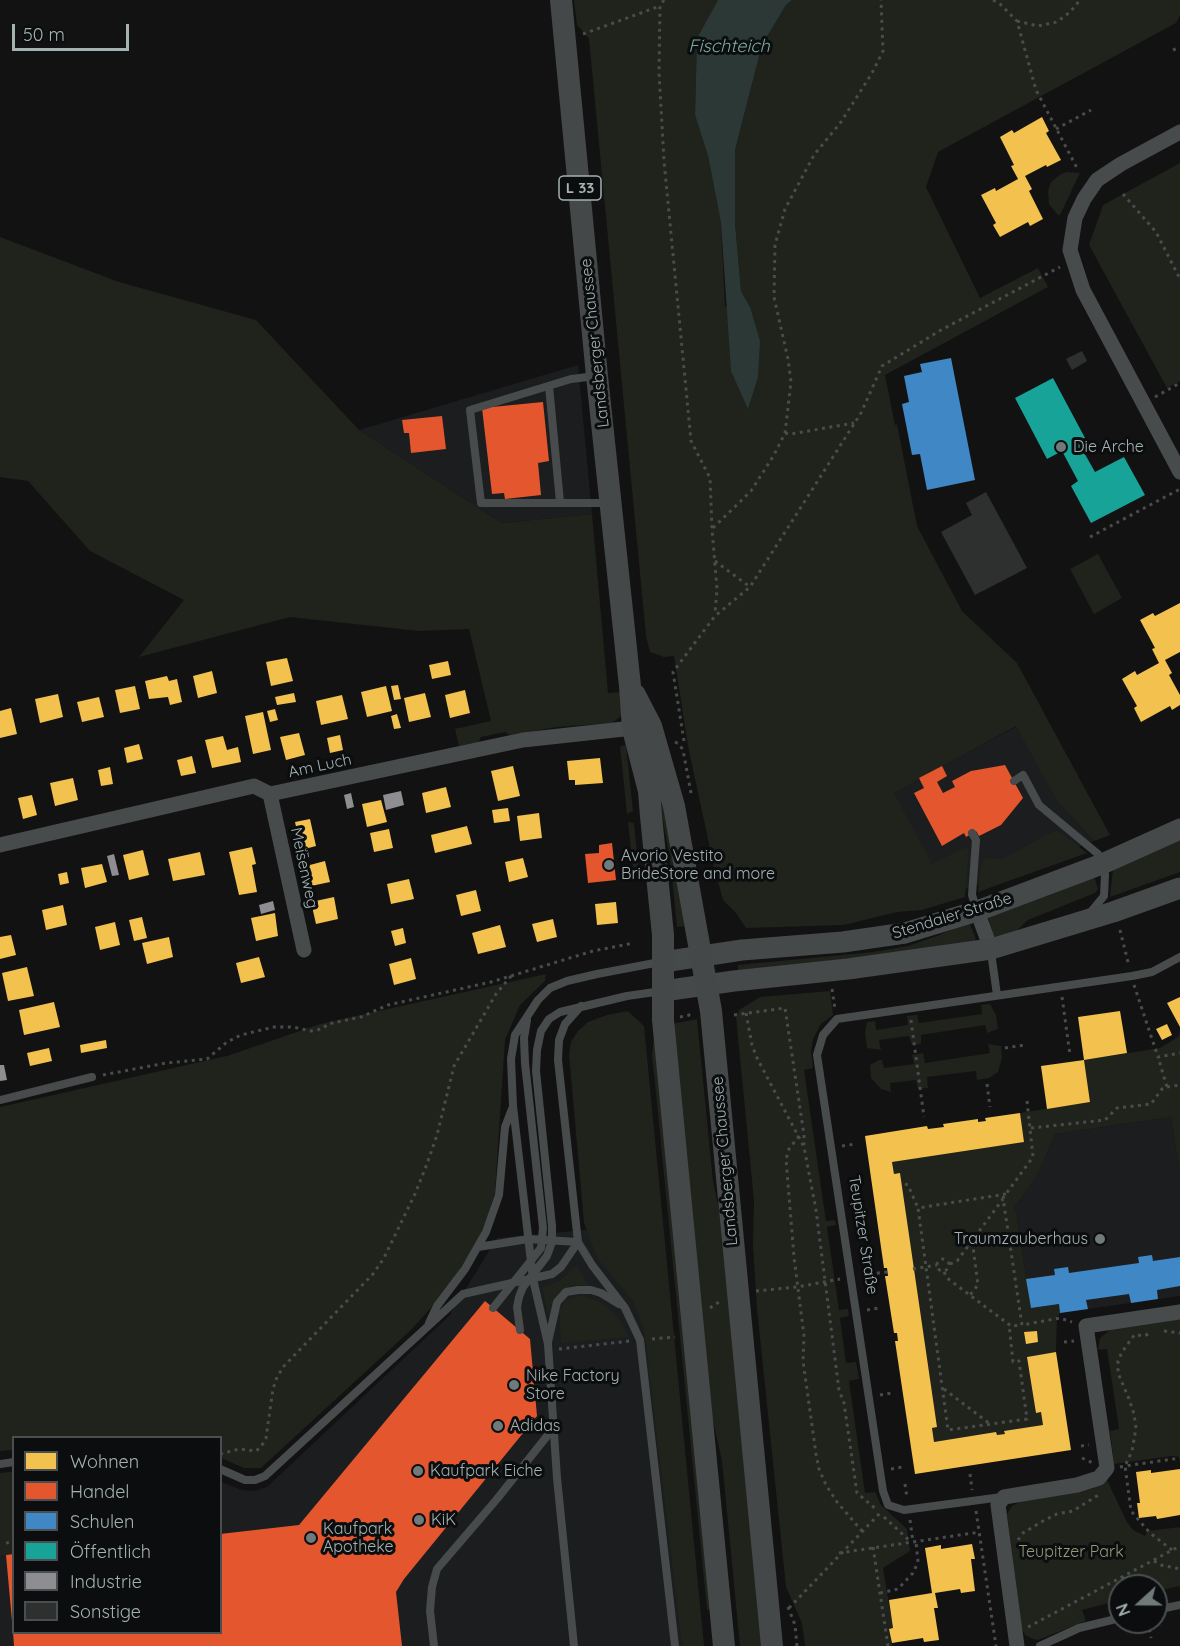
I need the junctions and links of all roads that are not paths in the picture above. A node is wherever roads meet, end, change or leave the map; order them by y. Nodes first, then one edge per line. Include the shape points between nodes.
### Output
1 (561, 0) edge
2 (1180, 132) edge
3 (597, 376) junction
4 (549, 386) junction
5 (1180, 472) edge
6 (560, 502) junction
7 (612, 503) junction
8 (642, 728) junction
9 (1014, 781) dead end
10 (270, 795) junction
11 (1180, 829) edge
12 (972, 833) dead end
13 (0, 845) edge
14 (1102, 864) junction
15 (1180, 888) edge
16 (977, 911) junction
17 (1086, 919) junction
18 (991, 949) junction
19 (304, 950) dead end
20 (701, 956) junction
21 (1180, 957) edge
22 (670, 961) junction
23 (706, 984) junction
24 (671, 990) junction
25 (997, 995) junction
26 (581, 1006) junction
27 (529, 1012) junction
28 (92, 1077) road end
29 (0, 1100) edge
30 (513, 1106) junction
31 (528, 1239) junction
32 (578, 1242) junction
33 (478, 1247) junction
34 (533, 1279) junction
35 (508, 1284) junction
36 (536, 1295) junction
37 (493, 1308) dead end
38 (625, 1308) junction
39 (1180, 1312) edge
40 (427, 1327) junction
41 (520, 1330) dead end
42 (548, 1347) junction
43 (555, 1426) junction
44 (222, 1470) edge
45 (1004, 1497) junction
46 (1108, 1621) edge
47 (1016, 1640) edge
48 (434, 1646) edge
49 (574, 1646) edge
50 (675, 1646) edge
51 (724, 1646) edge
52 (772, 1646) edge
53 (1040, 1646) edge

1 - 3 main road, Landsberger Chaussee / L 33
2 - 5 street via 1097,180 1075,218 1070,250 1083,290
3 - 4 lane
3 - 7 main road, Landsberger Chaussee / L 33
4 - 6 lane
4 - 6 lane via 470,410 481,503
6 - 7 lane
7 - 8 main road, Landsberger Chaussee / L 33 via 630,686
8 - 10 street, Am Luch via 523,740
8 - 20 main road, Landsberger Chaussee via 674,806
8 - 22 main road, Landsberger Chaussee via 663,935
9 - 14 lane via 1023,775 1039,805 1098,854
10 - 13 street, Am Luch via 254,786
10 - 19 street, Meisenweg
11 - 14 main road, Stendaler Straße
12 - 16 lane via 976,840 972,895
14 - 16 main road, Stendaler Straße
14 - 17 lane via 1104,896
15 - 17 main road, Stendaler Straße
16 - 18 street
16 - 20 main road, Stendaler Straße via 905,933
17 - 18 main road, Stendaler Straße
18 - 23 main road, Stendaler Straße
18 - 25 lane
20 - 22 main road, Stendaler Straße
20 - 23 main road, Landsberger Chaussee
21 - 25 lane, Teupitzer Straße via 1152,972
22 - 24 main road, Landsberger Chaussee
22 - 27 lane via 567,981 550,988
23 - 24 main road, Stendaler Straße
23 - 52 main road, Landsberger Chaussee
24 - 26 lane
24 - 51 main road, Landsberger Chaussee via 664,1034
25 - 45 lane, Teupitzer Straße via 837,1019 823,1035 817,1055 888,1505 904,1510
26 - 32 lane via 565,1024 558,1060
26 - 41 lane via 549,1019 541,1031 537,1050 552,1242 519,1297
27 - 30 lane via 515,1035 511,1059
27 - 37 lane via 524,1038 543,1228 541,1248
28 - 29 lane
30 - 31 lane
30 - 33 lane via 505,1127 499,1195
31 - 32 lane
31 - 33 lane
31 - 34 lane
32 - 34 lane via 561,1268
32 - 38 lane
33 - 40 lane
34 - 35 lane
34 - 36 lane
35 - 36 lane via 519,1285
35 - 40 lane via 463,1294
36 - 42 lane
38 - 42 lane via 601,1293 566,1292 557,1302
38 - 50 lane via 640,1340
39 - 45 street via 1086,1326 1107,1468 1099,1478 1077,1485
40 - 44 lane via 265,1476 245,1480
42 - 43 lane
43 - 48 lane via 437,1569 430,1611
43 - 49 lane
45 - 47 street via 998,1505
46 - 53 lane via 1079,1628

